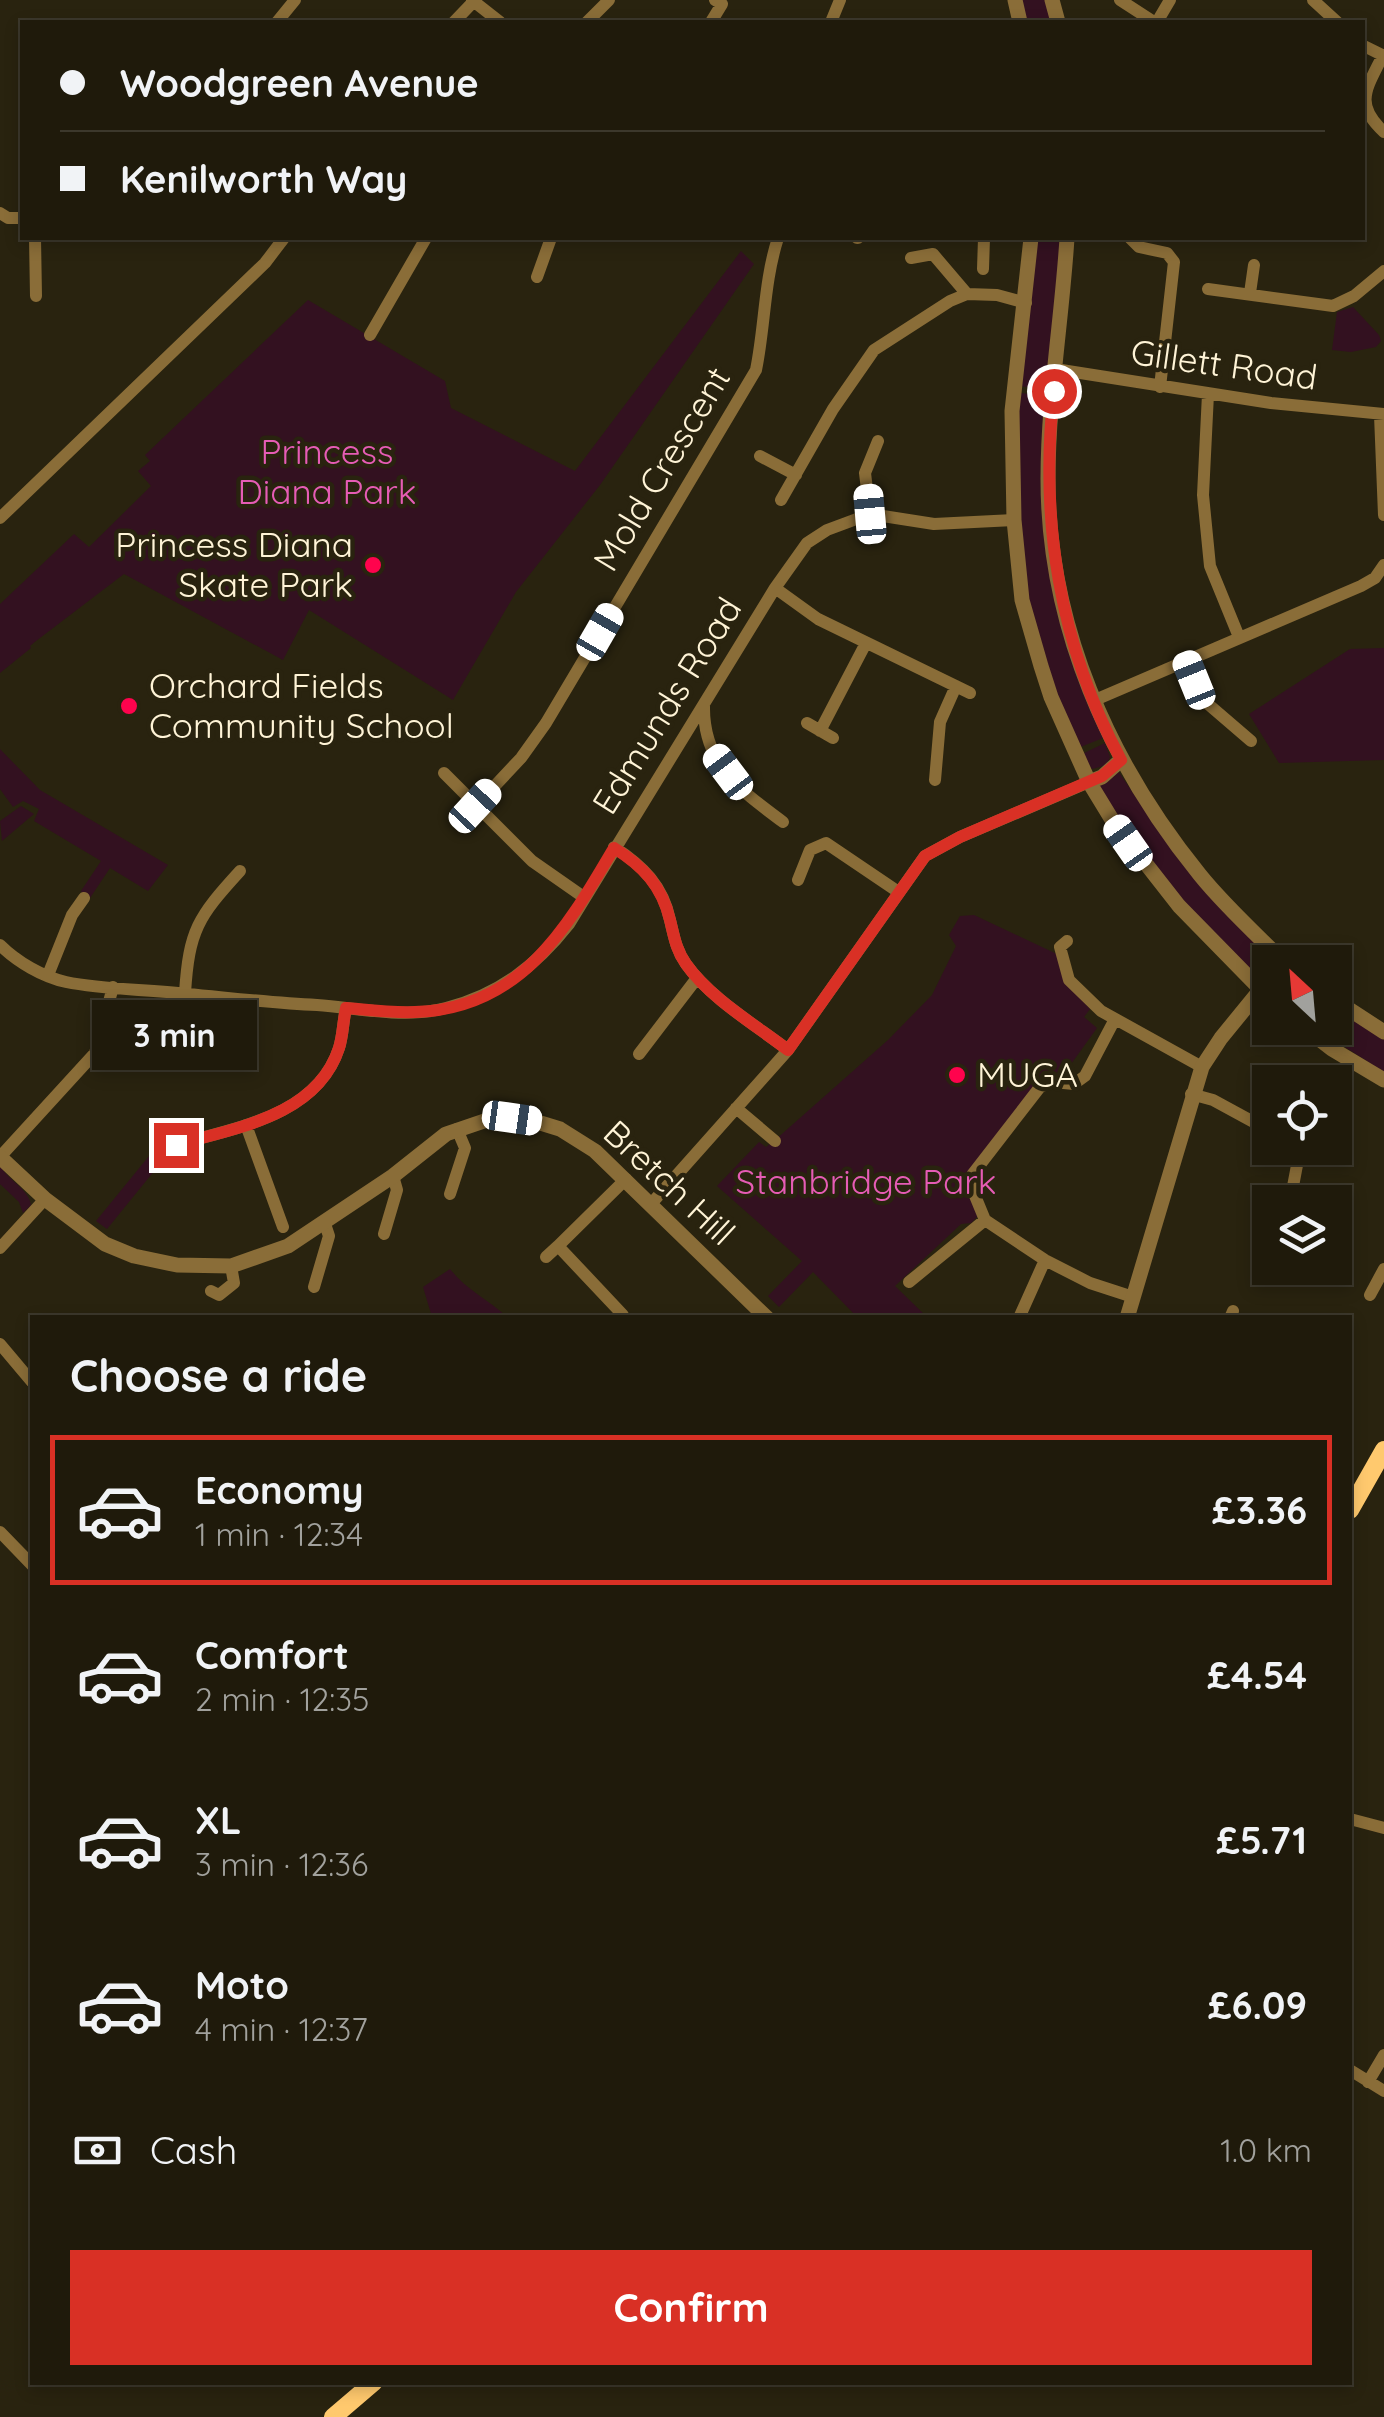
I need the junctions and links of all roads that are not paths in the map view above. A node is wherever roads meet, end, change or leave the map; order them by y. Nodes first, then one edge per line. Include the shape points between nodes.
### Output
1 (295, 0) edge
2 (609, 0) edge
3 (1120, 0) edge
4 (473, 1) edge
5 (1316, 1) edge
6 (279, 20) edge
7 (456, 20) edge
8 (497, 20) edge
9 (589, 20) edge
10 (1153, 20) edge
11 (1335, 20) edge
12 (1383, 56) edge
13 (1365, 91) edge
14 (1365, 108) edge
15 (1384, 132) edge
16 (35, 240) edge
17 (282, 240) edge
18 (425, 240) edge
19 (551, 240) edge
20 (777, 240) edge
21 (984, 240) edge
22 (1030, 240) edge
23 (1066, 240) edge
24 (1132, 240) edge
25 (911, 258) dead end
26 (1254, 265) dead end
27 (983, 269) dead end
28 (1384, 271) edge
29 (537, 277) dead end
30 (1208, 289) dead end
31 (1250, 293) junction
32 (967, 294) junction
33 (36, 296) dead end
34 (1026, 303) junction
35 (370, 335) dead end
36 (1055, 370) junction
37 (1160, 387) junction
38 (1208, 394) junction
39 (1382, 415) edge
40 (878, 441) dead end
41 (760, 456) dead end
42 (796, 475) junction
43 (781, 500) dead end
44 (870, 514) junction
45 (1384, 516) edge
46 (0, 518) edge
47 (1014, 520) junction
48 (1384, 565) edge
49 (775, 588) junction
50 (1239, 637) junction
51 (866, 643) junction
52 (1186, 661) junction
53 (956, 686) junction
54 (970, 693) dead end
55 (1094, 700) junction
56 (704, 703) junction
57 (807, 723) dead end
58 (1251, 741) dead end
59 (1121, 760) junction
60 (444, 774) dead end
61 (935, 780) dead end
62 (1089, 782) junction
63 (475, 806) junction
64 (783, 822) dead end
65 (614, 848) junction
66 (240, 871) dead end
67 (798, 880) dead end
68 (898, 891) junction
69 (84, 898) dead end
70 (585, 898) junction
71 (0, 945) edge
72 (1059, 945) dead end
73 (1267, 945) edge
74 (48, 976) junction
75 (1252, 976) edge
76 (696, 978) junction
77 (113, 988) junction
78 (185, 993) junction
79 (1252, 1006) edge
80 (346, 1008) junction
81 (1352, 1011) edge
82 (1115, 1018) junction
83 (1384, 1032) edge
84 (1328, 1045) edge
85 (788, 1050) junction
86 (638, 1054) dead end
87 (1202, 1067) junction
88 (1384, 1080) edge
89 (1191, 1094) junction
90 (736, 1108) junction
91 (1252, 1121) edge
92 (246, 1125) junction
93 (457, 1129) junction
94 (774, 1141) dead end
95 (176, 1145) dead end
96 (0, 1157) edge
97 (392, 1176) junction
98 (626, 1179) junction
99 (450, 1194) dead end
100 (45, 1198) junction
101 (651, 1204) junction
102 (985, 1220) junction
103 (324, 1224) junction
104 (283, 1228) dead end
105 (384, 1234) dead end
106 (558, 1246) junction
107 (0, 1248) edge
108 (546, 1257) dead end
109 (1046, 1260) junction
110 (231, 1266) junction
111 (1384, 1270) edge
112 (909, 1282) dead end
113 (314, 1287) dead end
114 (212, 1290) dead end
115 (1370, 1295) dead end
116 (1133, 1298) junction
117 (621, 1315) edge
118 (764, 1315) edge
119 (1020, 1315) edge
120 (1129, 1315) edge
121 (0, 1344) edge
122 (5, 1363) edge
123 (30, 1381) edge
124 (1384, 1450) edge
125 (1352, 1506) edge
126 (0, 1532) edge
127 (30, 1563) edge
128 (1352, 1820) edge
129 (1384, 1828) edge
130 (1384, 2055) edge
131 (1352, 2071) edge
132 (1368, 2082) junction
133 (1384, 2091) edge
134 (370, 2385) edge
135 (333, 2417) edge

1 - 6 street
2 - 9 street
3 - 10 street
4 - 7 street
4 - 8 street
5 - 11 street
12 - 13 street
14 - 15 street
16 - 33 street
17 - 46 street
18 - 35 street
19 - 29 street
20 - 63 street, Mold Crescent via 756,370 546,723
21 - 27 street
22 - 34 street
23 - 36 street
24 - 37 street via 1168,253 1174,262
25 - 32 street via 933,254
26 - 31 street
28 - 31 street via 1333,306
30 - 31 street
32 - 34 street
32 - 42 street via 874,350
34 - 47 street via 1012,412
36 - 37 street, Gillett Road
36 - 55 street via 1050,529 1070,637
37 - 38 street, Gillett Road
38 - 39 street, Gillett Road
38 - 50 street via 1203,494 1210,566
39 - 45 street
40 - 44 street via 865,472
41 - 42 street
42 - 43 street
44 - 47 street via 934,524
44 - 49 street, Edmunds Road via 807,543
47 - 62 street via 1022,600 1051,697
48 - 50 street via 1361,586
49 - 51 street
49 - 56 street, Edmunds Road
50 - 52 street
51 - 53 street
51 - 57 street via 827,734
52 - 55 street
52 - 58 street via 1202,698
53 - 54 street
53 - 61 street via 940,722
55 - 59 street
56 - 64 street via 705,737 714,754 740,788
56 - 65 street, Edmunds Road
59 - 62 street
59 - 73 street via 1202,879
60 - 63 street
62 - 68 street via 936,848
62 - 75 street via 1179,906
63 - 70 street via 532,861
65 - 70 street, Edmunds Road
65 - 76 street via 658,888 676,948
66 - 78 street via 199,918
67 - 68 street via 810,850 826,843
68 - 85 street
69 - 74 street
70 - 80 street, Edmunds Road via 542,957 481,998 417,1012
71 - 74 street, Edmunds Road
72 - 82 street via 1069,980
74 - 77 street, Edmunds Road
76 - 85 street
76 - 86 street
77 - 78 street, Edmunds Road
77 - 96 street via 94,1053
78 - 80 street, Edmunds Road
79 - 87 street
80 - 92 street via 339,1048 322,1081 296,1105
81 - 83 street
82 - 87 street
82 - 102 street via 1085,1076 1074,1084 1040,1087 972,1176
84 - 88 street
85 - 90 street
87 - 89 street
89 - 91 street
89 - 116 street
90 - 94 street
90 - 101 street
92 - 95 street
92 - 104 street
93 - 97 street, Bretch Hill
93 - 98 street, Bretch Hill via 494,1118 534,1121 576,1138
93 - 99 street via 465,1148
96 - 100 street, Bretch Hill
97 - 103 street, Bretch Hill
97 - 105 street via 396,1190
98 - 101 street, Bretch Hill
98 - 106 street
100 - 107 street
100 - 110 street, Bretch Hill via 105,1244 134,1256
101 - 118 street, Bretch Hill
102 - 109 street
102 - 112 street
103 - 110 street, Bretch Hill via 288,1246
103 - 113 street via 330,1236
106 - 108 street
106 - 117 street
109 - 116 street
109 - 119 street
110 - 114 street via 234,1283 219,1296
111 - 115 street
116 - 120 street
121 - 122 street
122 - 123 street
124 - 125 main road
126 - 127 street
128 - 129 street
130 - 132 street
131 - 132 street
132 - 133 street
134 - 135 main road

